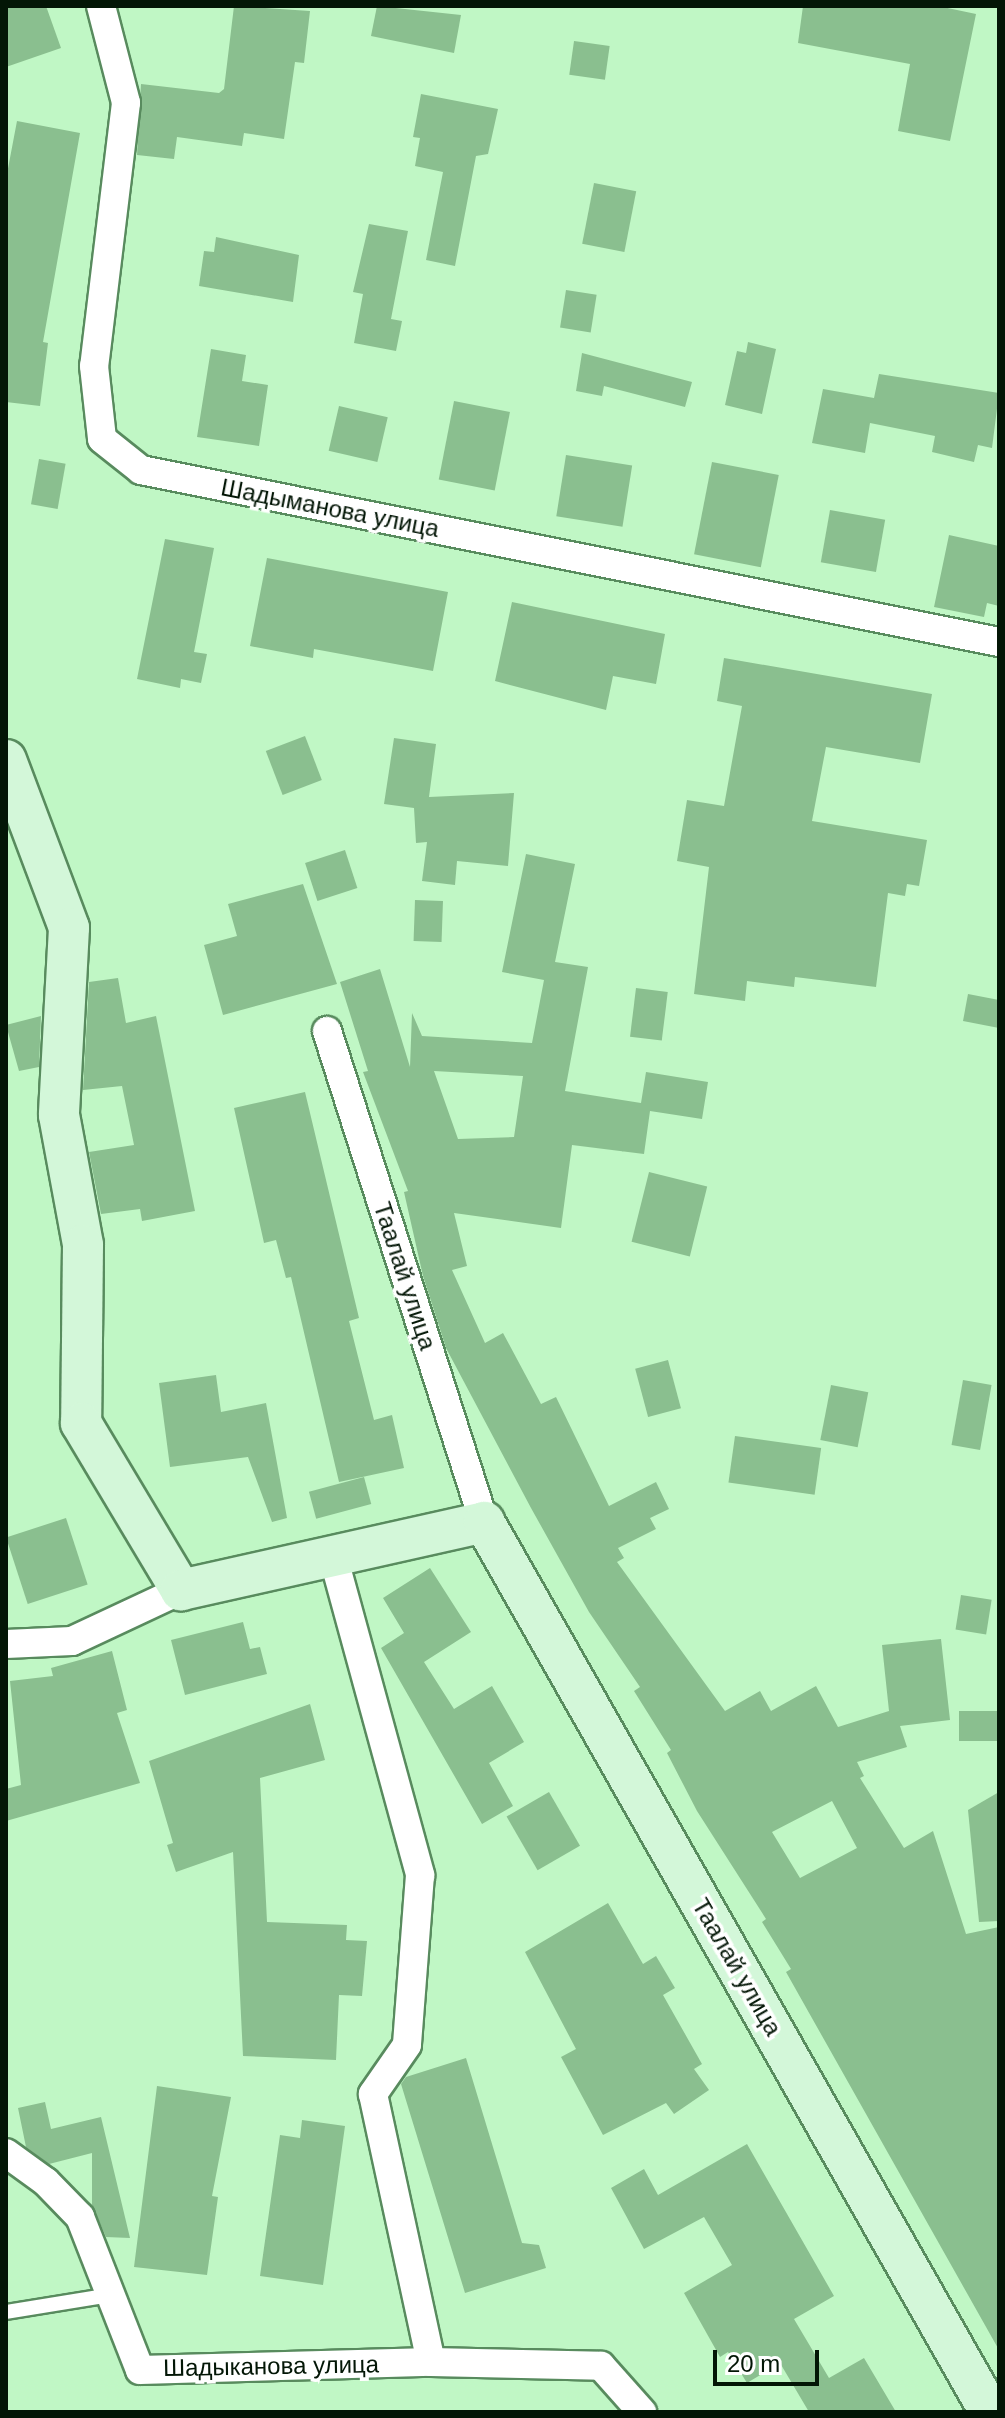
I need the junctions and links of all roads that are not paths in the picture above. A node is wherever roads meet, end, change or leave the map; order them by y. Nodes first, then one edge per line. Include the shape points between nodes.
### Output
1 (101, 6) edge
2 (999, 642) edge
3 (6, 760) edge
4 (327, 1031) dead end
5 (484, 1522) junction
6 (333, 1556) junction
7 (181, 1590) junction
8 (6, 1644) edge
9 (6, 2153) edge
10 (111, 2295) junction
11 (6, 2312) edge
12 (431, 2362) junction
13 (642, 2412) edge
14 (990, 2412) edge

1 - 2 street, Шадыманова улица via 126,103 94,366 102,439 141,470
3 - 7 street via 69,928 59,1115 83,1245 81,1423
4 - 5 street, Таалай улица
5 - 6 street
5 - 14 street, Таалай улица
6 - 7 street
6 - 12 street via 420,1875 407,2045 373,2094
7 - 8 street via 72,1641
9 - 10 street, Шадыканова улица via 46,2182 80,2217
10 - 11 lane
10 - 12 street, Шадыканова улица via 140,2370
12 - 13 street, Шадыканова улица via 601,2366

